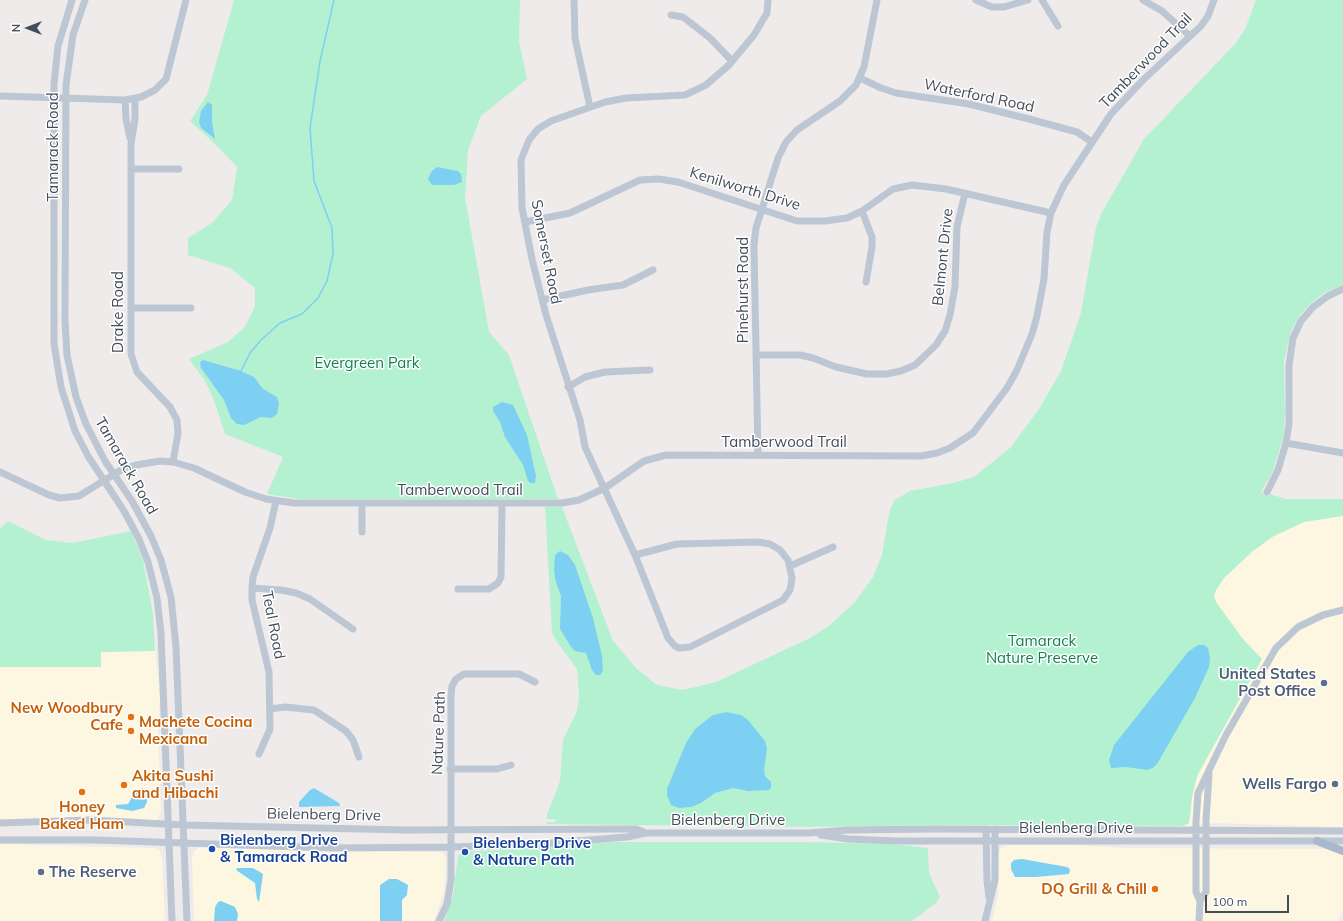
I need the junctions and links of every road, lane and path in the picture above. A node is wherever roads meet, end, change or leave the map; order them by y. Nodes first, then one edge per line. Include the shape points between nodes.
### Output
1 (72, 0) edge
2 (85, 0) edge
3 (186, 0) edge
4 (574, 0) edge
5 (768, 0) edge
6 (877, 0) edge
7 (976, 0) edge
8 (1028, 0) edge
9 (1042, 0) edge
10 (1143, 0) edge
11 (1214, 0) edge
12 (671, 15) dead end
13 (1058, 26) dead end
14 (1190, 36) junction
15 (732, 61) junction
16 (860, 78) junction
17 (0, 96) edge
18 (53, 97) junction
19 (66, 98) junction
20 (134, 99) junction
21 (125, 100) junction
22 (590, 107) junction
23 (1092, 142) junction
24 (131, 144) junction
25 (131, 169) junction
26 (179, 169) dead end
27 (965, 193) junction
28 (761, 210) junction
29 (862, 211) junction
30 (1051, 213) junction
31 (525, 222) junction
32 (653, 270) dead end
33 (866, 282) dead end
34 (1343, 289) edge
35 (542, 300) junction
36 (131, 308) junction
37 (191, 308) dead end
38 (756, 355) junction
39 (650, 370) dead end
40 (568, 387) junction
41 (1286, 443) junction
42 (1343, 453) edge
43 (758, 455) junction
44 (173, 462) junction
45 (0, 472) edge
46 (113, 474) junction
47 (104, 481) junction
48 (605, 488) junction
49 (1267, 492) dead end
50 (276, 501) junction
51 (362, 503) junction
52 (502, 504) junction
53 (362, 532) dead end
54 (833, 547) dead end
55 (635, 555) junction
56 (790, 566) junction
57 (252, 588) junction
58 (458, 589) dead end
59 (1343, 610) edge
60 (353, 629) dead end
61 (535, 682) dead end
62 (270, 709) junction
63 (259, 754) dead end
64 (359, 757) dead end
65 (511, 765) dead end
66 (450, 769) junction
67 (1209, 770) junction
68 (0, 823) edge
69 (168, 824) junction
70 (183, 825) junction
71 (986, 829) junction
72 (995, 829) junction
73 (450, 830) junction
74 (1196, 830) junction
75 (1206, 830) junction
76 (1343, 831) edge
77 (646, 833) junction
78 (809, 833) junction
79 (0, 840) edge
80 (986, 841) junction
81 (995, 841) junction
82 (1316, 841) junction
83 (1343, 841) edge
84 (1195, 842) junction
85 (1206, 842) junction
86 (168, 843) junction
87 (184, 844) junction
88 (451, 847) junction
89 (1343, 851) edge
90 (990, 901) junction
91 (1200, 901) junction
92 (172, 921) edge
93 (187, 921) edge
94 (439, 921) edge
95 (985, 921) edge
96 (1200, 921) edge

1 - 18 street, Tamarack Road via 58,46
2 - 19 street, Tamarack Road via 71,47
3 - 20 street via 166,79 155,90
4 - 22 street via 575,38
5 - 15 street, Somerset Road via 766,13 754,35
6 - 16 street, Pinehurst Road via 866,60
7 - 8 street via 992,7 1004,7
9 - 13 street
10 - 14 street via 1162,11
11 - 14 street, Tamberwood Trail via 1204,21
12 - 15 street via 683,18 710,38
14 - 23 street, Tamberwood Trail via 1125,99
15 - 22 street, Somerset Road via 706,85 685,95 626,98
16 - 23 street, Waterford Road via 896,93 969,104 1077,132
16 - 28 street, Pinehurst Road via 848,94 797,130 786,142
17 - 18 street
18 - 19 street
18 - 47 street, Tamarack Road via 55,357 69,415 81,442
19 - 21 street
19 - 46 street, Tamarack Road via 67,355 81,411 91,436
20 - 21 street
20 - 24 street, Drake Road via 135,119
21 - 24 street, Drake Road
22 - 31 street, Somerset Road via 551,121 538,129 529,140 520,169
23 - 30 street, Tamberwood Trail via 1064,185
24 - 25 street, Drake Road
25 - 26 street
25 - 36 street, Drake Road
27 - 29 street, Kenilworth Drive via 924,185 902,186 893,189
27 - 30 street, Kenilworth Drive
27 - 38 street, Belmont Drive via 957,227 955,287 950,315 945,331 936,345 915,365 901,372 867,374 800,355
28 - 29 street, Kenilworth Drive via 797,221 847,218
28 - 31 street, Kenilworth Drive via 678,182 659,179 640,180 570,214
28 - 38 street, Pinehurst Road via 755,240
29 - 33 street via 872,237
30 - 43 street, Tamberwood Trail via 1042,295 1032,334 1007,388 973,433 950,448 921,456
31 - 35 street, Somerset Road
32 - 35 street via 623,285
34 - 41 street via 1328,296 1313,308 1301,322 1293,338 1289,356 1289,420
35 - 40 street, Somerset Road
36 - 37 street
36 - 44 street, Drake Road via 131,354 134,366 141,378 170,407 177,420 178,433
38 - 43 street, Pinehurst Road
39 - 40 street via 605,372 585,377
40 - 48 street, Somerset Road via 580,420 585,447
41 - 42 street
41 - 49 street via 1278,470
43 - 48 street, Tamberwood Trail via 666,455 644,461
44 - 46 street, Tamberwood Trail via 149,462
44 - 50 street, Tamberwood Trail via 194,468 245,492
45 - 47 street, Tamberwood Trail via 48,495 60,498 79,496
46 - 47 street, Tamberwood Trail
46 - 70 street, Tamarack Road via 132,501 151,536 161,560 171,597 176,633
47 - 69 street, Tamarack Road via 139,539 157,598 161,633
48 - 52 street, Tamberwood Trail via 579,500 562,503
48 - 55 street, Somerset Road
50 - 51 street, Tamberwood Trail
50 - 57 street, Teal Road
51 - 52 street, Tamberwood Trail
51 - 53 street
52 - 58 street via 501,577 498,583 489,589
54 - 56 street
55 - 56 street via 677,544 758,542 770,544 780,550
55 - 56 street, Somerset Road via 668,638 675,646 685,649 783,600 790,590
57 - 60 street via 296,593 310,599
57 - 62 street, Teal Road via 252,600 269,672
59 - 67 street via 1314,618 1298,627 1279,644 1265,665
61 - 66 street, Nature Path via 519,674 464,674 456,679 451,695
62 - 63 street, Teal Road via 270,729
62 - 64 street via 286,707 314,710 346,731 353,740
65 - 66 street via 498,769
66 - 73 street, Nature Path
67 - 74 street via 1198,793
67 - 75 street
68 - 69 street, Bielenberg Drive via 91,820
69 - 70 street, Bielenberg Drive
69 - 86 street, Tamarack Road
70 - 73 street, Bielenberg Drive
70 - 87 street, Tamarack Road
71 - 72 street, Bielenberg Drive
71 - 78 street, Bielenberg Drive
71 - 80 street
72 - 74 street, Bielenberg Drive
72 - 81 street
73 - 77 street, Bielenberg Drive via 636,829
73 - 88 street, Nature Path
74 - 75 street, Bielenberg Drive
74 - 84 street
75 - 76 street, Bielenberg Drive
75 - 85 street
77 - 78 street, Bielenberg Drive
77 - 88 street, Bielenberg Drive via 627,837 539,844
78 - 80 street, Bielenberg Drive via 848,839
79 - 86 street, Bielenberg Drive
80 - 81 street, Bielenberg Drive
80 - 90 street
81 - 84 street, Bielenberg Drive
81 - 90 street via 995,880
82 - 83 street, Bielenberg Drive
82 - 85 street, Bielenberg Drive
82 - 89 main road
84 - 85 street, Bielenberg Drive
84 - 91 street via 1196,892
85 - 91 street via 1206,892
86 - 87 street, Bielenberg Drive
86 - 92 street, Tamarack Road
87 - 88 street, Bielenberg Drive via 331,848
87 - 93 street, Tamarack Road
88 - 94 street, Nature Path via 450,887
90 - 95 street
91 - 96 street

